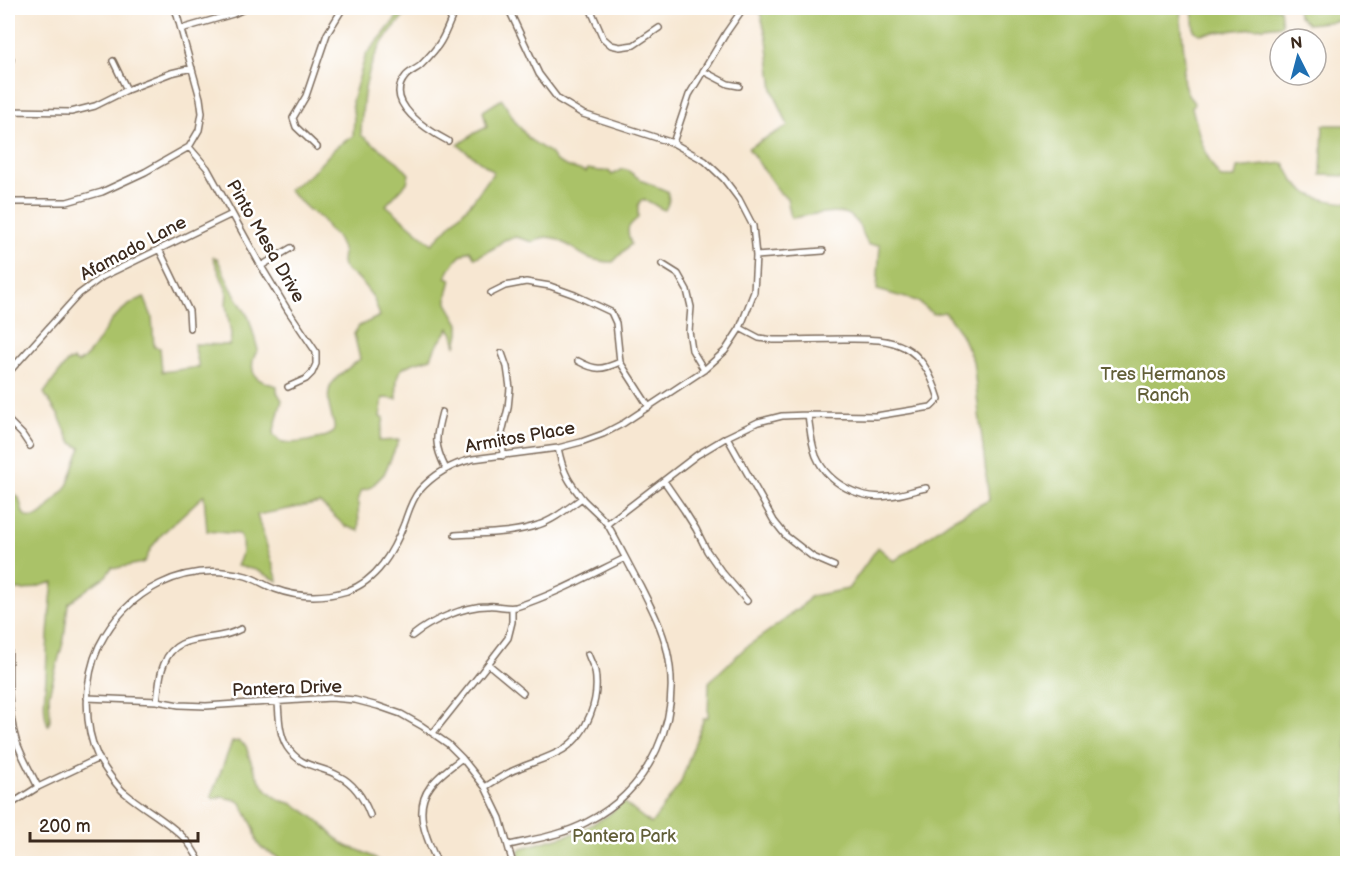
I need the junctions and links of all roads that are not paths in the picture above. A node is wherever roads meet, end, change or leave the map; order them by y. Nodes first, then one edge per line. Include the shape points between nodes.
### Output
1 (175, 8) edge
2 (246, 8) edge
3 (343, 8) edge
4 (456, 8) edge
5 (518, 8) edge
6 (590, 8) edge
7 (508, 10) edge
8 (742, 10) dead end
9 (659, 28) dead end
10 (181, 29) junction
11 (11, 59) dead end
12 (114, 61) dead end
13 (192, 68) junction
14 (703, 71) junction
15 (739, 86) dead end
16 (127, 90) junction
17 (8, 111) edge
18 (448, 141) dead end
19 (673, 143) junction
20 (189, 147) junction
21 (317, 147) dead end
22 (8, 202) edge
23 (232, 214) junction
24 (291, 248) dead end
25 (159, 249) junction
26 (823, 250) dead end
27 (756, 256) junction
28 (662, 264) dead end
29 (261, 266) junction
30 (490, 293) dead end
31 (190, 328) dead end
32 (740, 328) junction
33 (502, 353) dead end
34 (578, 361) dead end
35 (620, 362) junction
36 (704, 370) junction
37 (8, 373) edge
38 (288, 387) dead end
39 (649, 408) junction
40 (442, 412) dead end
41 (808, 415) junction
42 (8, 420) edge
43 (727, 437) junction
44 (30, 446) dead end
45 (558, 448) junction
46 (503, 456) junction
47 (446, 469) junction
48 (664, 481) junction
49 (926, 488) dead end
50 (582, 498) junction
51 (607, 524) junction
52 (454, 535) dead end
53 (625, 558) junction
54 (834, 566) dead end
55 (747, 601) dead end
56 (512, 608) junction
57 (242, 629) dead end
58 (8, 631) edge
59 (412, 636) dead end
60 (588, 654) dead end
61 (488, 664) junction
62 (8, 671) edge
63 (523, 693) dead end
64 (87, 698) junction
65 (157, 701) junction
66 (278, 702) junction
67 (433, 733) junction
68 (99, 758) junction
69 (462, 758) junction
70 (38, 787) junction
71 (485, 787) junction
72 (8, 806) edge
73 (370, 815) dead end
74 (509, 845) junction
75 (201, 864) edge
76 (438, 864) edge
77 (513, 864) edge

1 - 10 street
2 - 10 street
3 - 21 street via 327,34 306,96 293,118 296,127
4 - 18 street via 441,42 399,88 400,102 408,113
5 - 7 street
6 - 9 street via 603,38 611,45 634,45
7 - 19 street, Armitos Place via 539,74 558,99 583,114
8 - 14 street
10 - 13 street
11 - 17 street
12 - 16 street
13 - 16 street
13 - 20 street via 202,112 199,130
14 - 15 street
14 - 19 street via 689,95
16 - 17 street via 95,106 71,112
19 - 27 street, Armitos Place via 705,161 740,200 753,226
20 - 22 street via 102,192 68,202
20 - 23 street, Pinto Mesa Drive via 207,168
23 - 25 street, Afamado Lane
23 - 29 street, Pinto Mesa Drive
24 - 29 street
25 - 31 street via 189,311
25 - 37 street, Afamado Lane via 102,277 79,294
26 - 27 street
27 - 32 street, Armitos Place via 754,292
28 - 36 street via 678,274 687,290 692,350
29 - 38 street, Pinto Mesa Drive via 316,351 312,373
30 - 35 street via 526,282 550,286 611,312
32 - 36 street, Armitos Place via 725,351
32 - 41 street via 773,340 873,338 897,343 917,356 933,380 939,399 931,407 876,416
33 - 46 street via 510,388 502,433
34 - 35 street via 604,370
35 - 39 street
36 - 39 street, Armitos Place
39 - 45 street, Armitos Place via 603,434
40 - 47 street via 436,438
41 - 43 street via 758,422
41 - 49 street via 817,458 844,488 872,497
42 - 44 street
43 - 48 street
43 - 54 street via 786,536 813,557
45 - 46 street, Armitos Place
45 - 50 street via 566,474
46 - 47 street, Armitos Place via 473,459
47 - 64 street, Armitos Place via 418,492 382,567 349,590 328,596 303,596 247,577 214,572 185,575 138,596 105,635 89,676
48 - 51 street
48 - 55 street via 706,551
50 - 51 street
50 - 52 street via 539,525
51 - 53 street
53 - 56 street
53 - 74 street via 667,649 669,711 656,754 635,785 605,812 565,831
56 - 59 street via 488,606 465,610
56 - 61 street via 508,638
57 - 65 street via 181,644 170,651 163,665
58 - 62 street
60 - 71 street via 594,669 595,702 580,734 552,755
61 - 63 street
61 - 67 street
62 - 70 street via 17,743
64 - 65 street, Pantera Drive
64 - 68 street, Armitos Place via 92,740
65 - 66 street, Pantera Drive via 206,706
66 - 67 street, Pantera Drive via 355,700 401,714
66 - 73 street via 280,728 287,746 307,765 338,775 351,785
67 - 69 street, Pantera Drive
68 - 70 street
68 - 75 street, Armitos Place via 123,792 183,837
69 - 71 street, Pantera Drive
69 - 76 street via 429,787 424,799 423,825
70 - 72 street
71 - 74 street, Pantera Drive
74 - 77 street, Pantera Drive

